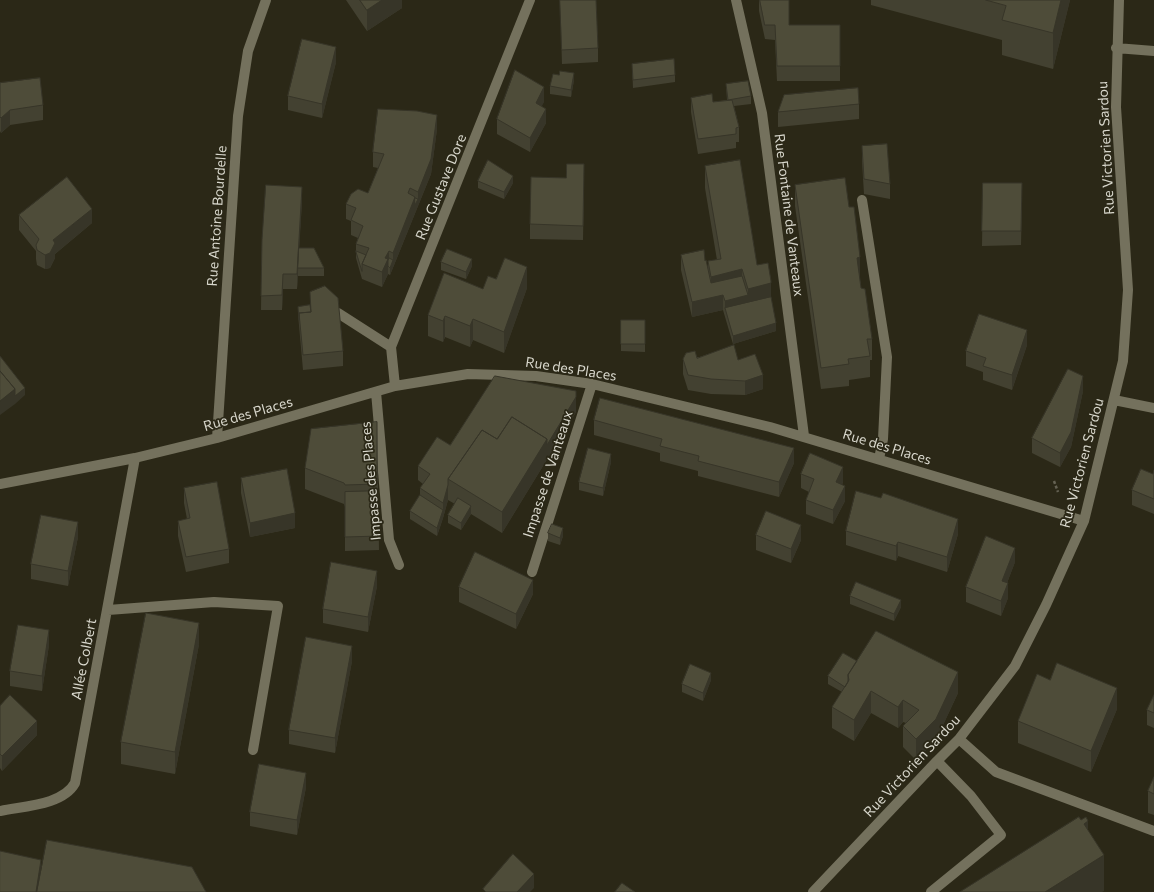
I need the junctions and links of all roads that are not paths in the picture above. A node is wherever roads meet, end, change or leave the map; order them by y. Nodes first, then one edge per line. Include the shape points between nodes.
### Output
1 (266, 0) edge
2 (530, 0) edge
3 (736, 0) edge
4 (1119, 0) edge
5 (1116, 48) junction
6 (1154, 51) edge
7 (862, 200) dead end
8 (338, 313) edge
9 (391, 347) junction
10 (592, 384) junction
11 (396, 386) junction
12 (376, 392) junction
13 (1114, 400) junction
14 (1154, 408) edge
15 (804, 436) junction
16 (217, 438) junction
17 (136, 458) junction
18 (879, 459) junction
19 (0, 484) edge
20 (1084, 521) junction
21 (399, 565) dead end
22 (532, 572) dead end
23 (108, 610) junction
24 (959, 739) junction
25 (253, 750) dead end
26 (937, 761) junction
27 (0, 811) edge
28 (1154, 831) edge
29 (813, 892) edge
30 (931, 892) edge

1 - 16 street, Rue Antoine Bourdelle via 248,50 238,116
2 - 9 street, Rue Gustave Dore
3 - 15 street, Rue Fontaine de Vanteaux via 762,113
4 - 5 street, Rue Victorien Sardou
5 - 6 street
5 - 13 street, Rue Victorien Sardou via 1116,107 1128,290 1123,362
7 - 18 street via 887,357 883,439
8 - 9 street
9 - 11 street, Rue Gustave Dore
10 - 11 street, Rue des Places via 536,376 468,374
10 - 15 street, Rue des Places
10 - 22 street, Impasse de Vanteaux
11 - 12 street, Rue des Places
12 - 16 street, Rue des Places
12 - 21 street, Impasse des Places via 389,540
13 - 14 street
13 - 20 street, Rue Victorien Sardou
15 - 18 street, Rue des Places
16 - 17 street, Rue des Places
17 - 19 street, Rue des Places
17 - 23 street, Allée Colbert
18 - 20 street, Rue des Places
20 - 24 street, Rue Victorien Sardou via 1015,666
23 - 25 street via 214,602 278,606
23 - 27 street, Allée Colbert via 75,783 71,791 58,799
24 - 26 street, Rue Victorien Sardou
24 - 28 street via 996,772
26 - 29 street, Rue Victorien Sardou
26 - 30 street via 971,796 1001,835

